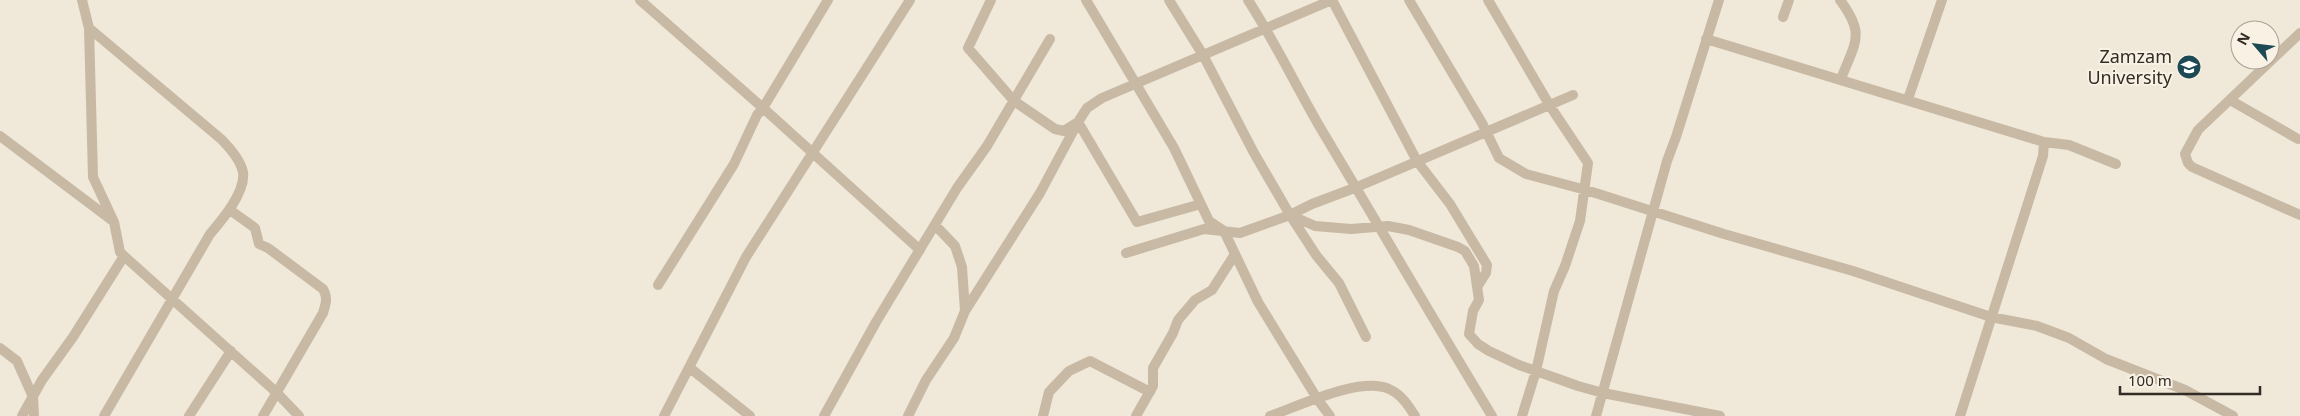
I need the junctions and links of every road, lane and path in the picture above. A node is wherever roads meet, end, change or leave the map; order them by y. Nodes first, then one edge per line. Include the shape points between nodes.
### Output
1 (82, 0) edge
2 (640, 0) edge
3 (828, 0) edge
4 (910, 0) edge
5 (991, 0) edge
6 (1086, 0) edge
7 (1169, 0) edge
8 (1248, 0) edge
9 (1409, 0) edge
10 (1488, 0) edge
11 (1719, 0) edge
12 (1789, 0) edge
13 (1840, 0) edge
14 (1942, 0) edge
15 (1783, 17) dead end
16 (89, 28) junction
17 (1266, 29) junction
18 (2300, 33) edge
19 (1050, 39) dead end
20 (1706, 39) junction
21 (1203, 55) junction
22 (1841, 79) junction
23 (1136, 83) junction
24 (1573, 95) dead end
25 (1908, 99) junction
26 (2230, 100) junction
27 (1014, 101) junction
28 (1550, 106) junction
29 (763, 108) junction
30 (1078, 122) junction
31 (1487, 133) junction
32 (0, 136) edge
33 (2299, 138) edge
34 (2044, 142) junction
35 (814, 152) junction
36 (1417, 161) junction
37 (2116, 164) dead end
38 (1357, 187) junction
39 (1586, 190) junction
40 (1201, 204) junction
41 (230, 210) junction
42 (1653, 210) junction
43 (1290, 215) junction
44 (2300, 215) edge
45 (114, 222) junction
46 (935, 225) junction
47 (1380, 227) junction
48 (1224, 231) junction
49 (920, 250) junction
50 (1126, 253) dead end
51 (1235, 254) junction
52 (124, 256) junction
53 (658, 285) dead end
54 (1477, 287) junction
55 (173, 299) junction
56 (965, 311) junction
57 (1990, 317) junction
58 (1366, 337) dead end
59 (0, 348) edge
60 (231, 351) junction
61 (690, 368) junction
62 (1536, 371) junction
63 (276, 392) junction
64 (1150, 392) junction
65 (1603, 394) junction
66 (33, 397) junction
67 (1318, 400) junction
68 (22, 416) edge
69 (34, 416) edge
70 (104, 416) edge
71 (189, 416) edge
72 (263, 416) edge
73 (299, 416) edge
74 (664, 416) edge
75 (750, 416) edge
76 (824, 416) edge
77 (908, 416) edge
78 (1042, 416) edge
79 (1136, 416) edge
80 (1270, 416) edge
81 (1330, 416) edge
82 (1415, 416) edge
83 (1492, 416) edge
84 (1522, 416) edge
85 (1596, 416) edge
86 (1720, 416) edge
87 (1960, 416) edge
88 (2233, 416) edge

1 - 16 street
2 - 29 street
3 - 29 street
4 - 35 street
5 - 27 street via 968,48
6 - 23 street
7 - 21 street
8 - 17 street
9 - 31 street
10 - 28 street
11 - 20 street
12 - 15 street
13 - 22 street via 1853,18 1857,36
14 - 25 street
16 - 41 street via 232,151 243,174
16 - 45 street via 93,177
17 - 21 street
17 - 36 street via 1332,0
17 - 38 street
18 - 26 street
19 - 27 street
20 - 22 street
20 - 42 street
21 - 23 street
21 - 43 street
22 - 25 street
23 - 30 street via 1087,108
23 - 40 street via 1174,148
24 - 28 street
25 - 34 street
26 - 33 street
26 - 44 street via 2190,141 2184,154 2188,163 2224,183
27 - 30 street via 1055,129 1064,131
27 - 46 street
28 - 31 street
28 - 39 street via 1588,163
29 - 35 street
29 - 53 street via 734,164
30 - 40 street via 1138,222
30 - 56 street via 1040,193
31 - 36 street
31 - 39 street via 1499,158 1519,170
32 - 45 street
34 - 37 street via 2069,145
34 - 57 street via 2043,156
35 - 49 street
35 - 61 street via 746,257
36 - 38 street
36 - 54 street via 1450,204 1487,265
38 - 43 street
38 - 47 street
39 - 42 street
39 - 62 street via 1580,221 1554,291
40 - 48 street via 1209,221
41 - 55 street via 210,234
41 - 63 street via 255,228 259,244 323,289 326,295 323,312
42 - 57 street
42 - 65 street
43 - 47 street via 1314,226
43 - 48 street via 1240,233
43 - 58 street via 1339,283
45 - 52 street via 120,252
46 - 49 street
46 - 56 street via 955,246 962,266
47 - 54 street via 1409,230 1458,247 1474,266
47 - 83 street
48 - 50 street via 1204,229
48 - 51 street
49 - 76 street
51 - 64 street via 1212,290 1195,300 1178,320 1154,368
51 - 67 street via 1258,302
52 - 55 street
52 - 66 street
54 - 62 street via 1479,300 1473,311 1469,334 1489,351
55 - 60 street
55 - 70 street
56 - 77 street via 954,338 926,380
57 - 87 street
57 - 88 street via 2037,326 2068,338 2106,359 2185,390
59 - 66 street via 17,362
60 - 63 street
60 - 71 street
61 - 74 street
61 - 75 street
62 - 65 street
62 - 84 street
63 - 72 street
63 - 73 street
64 - 78 street via 1090,361 1069,371 1049,392
64 - 79 street
65 - 85 street
65 - 86 street
66 - 68 street
66 - 69 street
67 - 80 street
67 - 81 street
67 - 82 street via 1342,390 1369,385 1389,388 1405,400

